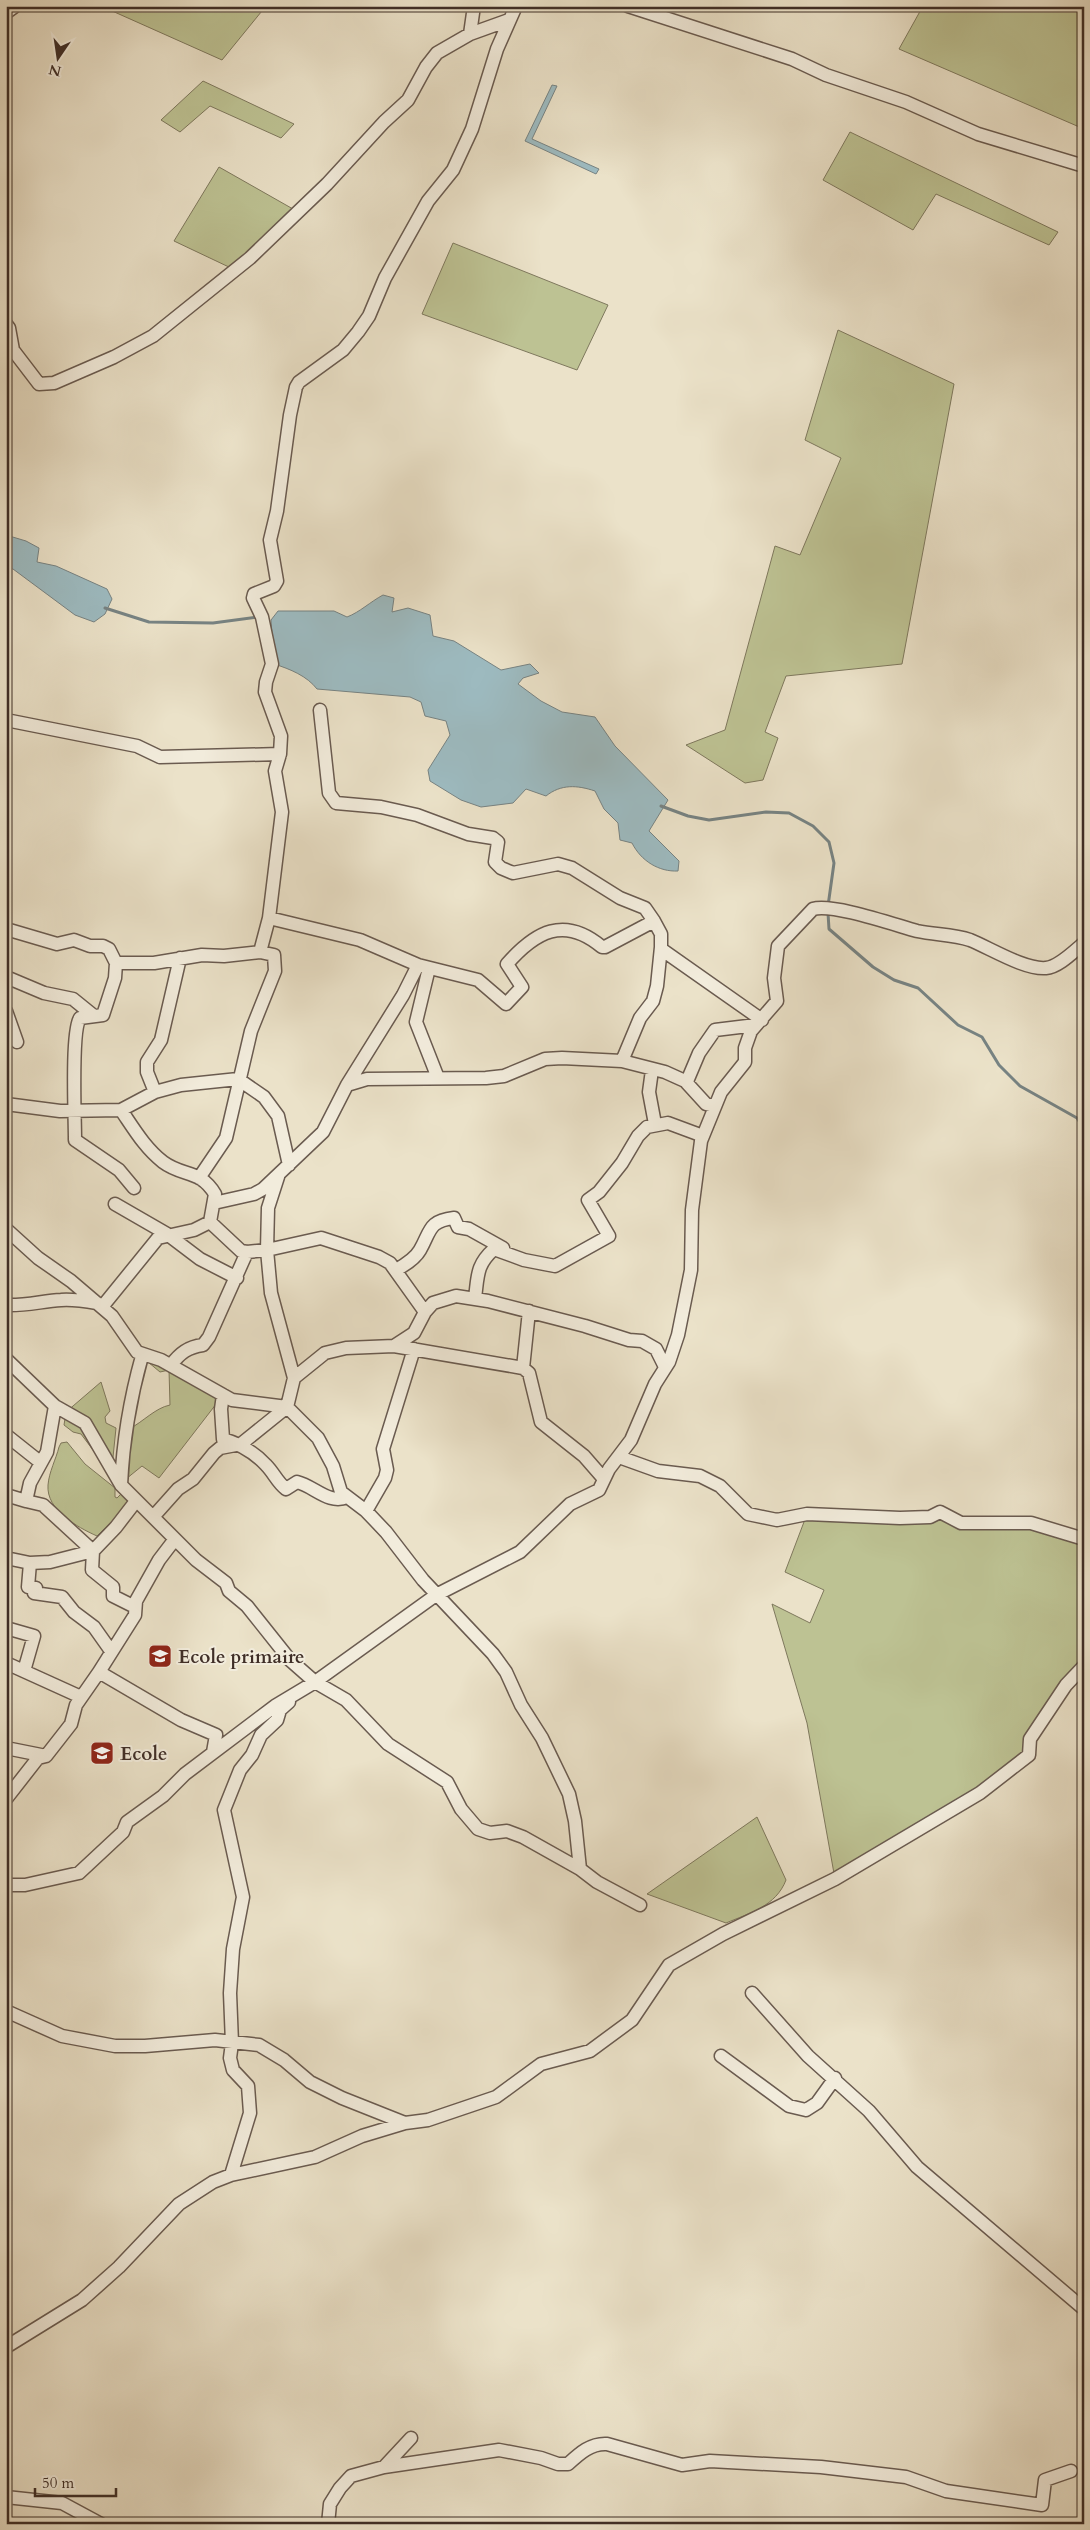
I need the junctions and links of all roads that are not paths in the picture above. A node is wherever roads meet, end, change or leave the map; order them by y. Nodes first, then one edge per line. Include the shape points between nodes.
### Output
1 (13, 6) edge
2 (474, 6) edge
3 (516, 6) edge
4 (628, 6) edge
5 (6, 11) edge
6 (509, 20) junction
7 (470, 34) junction
8 (1084, 166) edge
9 (6, 324) edge
10 (320, 710) dead end
11 (6, 720) edge
12 (280, 754) junction
13 (269, 918) junction
14 (654, 921) junction
15 (6, 928) edge
16 (1084, 943) edge
17 (661, 949) junction
18 (260, 952) junction
19 (180, 958) junction
20 (116, 963) junction
21 (423, 966) junction
22 (6, 976) edge
23 (6, 1011) edge
24 (94, 1016) junction
25 (759, 1022) junction
26 (17, 1042) dead end
27 (622, 1061) junction
28 (652, 1070) junction
29 (438, 1078) junction
30 (238, 1079) junction
31 (685, 1081) junction
32 (346, 1085) junction
33 (155, 1092) junction
34 (6, 1104) edge
35 (714, 1106) junction
36 (75, 1110) junction
37 (121, 1110) junction
38 (655, 1124) junction
39 (703, 1136) junction
40 (289, 1165) junction
41 (278, 1175) junction
42 (199, 1178) junction
43 (134, 1188) dead end
44 (214, 1203) junction
45 (115, 1204) dead end
46 (210, 1222) junction
47 (6, 1229) edge
48 (167, 1234) junction
49 (267, 1250) junction
50 (248, 1252) junction
51 (524, 1260) junction
52 (396, 1270) junction
53 (238, 1278) junction
54 (475, 1298) junction
55 (6, 1305) edge
56 (100, 1305) junction
57 (425, 1312) junction
58 (529, 1312) junction
59 (394, 1346) junction
60 (414, 1349) junction
61 (142, 1356) junction
62 (6, 1359) edge
63 (171, 1365) junction
64 (665, 1367) junction
65 (523, 1368) junction
66 (294, 1378) junction
67 (223, 1395) junction
68 (55, 1406) junction
69 (287, 1407) junction
70 (6, 1435) edge
71 (241, 1444) junction
72 (619, 1457) junction
73 (40, 1462) junction
74 (604, 1479) junction
75 (121, 1485) junction
76 (6, 1495) edge
77 (347, 1497) junction
78 (26, 1501) junction
79 (136, 1501) junction
80 (366, 1511) junction
81 (153, 1518) junction
82 (175, 1539) junction
83 (1084, 1539) edge
84 (93, 1550) junction
85 (6, 1558) edge
86 (30, 1563) junction
87 (436, 1595) junction
88 (135, 1607) junction
89 (6, 1628) edge
90 (111, 1651) junction
91 (6, 1663) edge
92 (1084, 1666) edge
93 (24, 1671) junction
94 (99, 1672) junction
95 (314, 1683) junction
96 (81, 1697) junction
97 (6, 1748) edge
98 (213, 1752) junction
99 (46, 1756) junction
100 (6, 1799) edge
101 (580, 1869) junction
102 (6, 1885) edge
103 (640, 1905) dead end
104 (752, 1993) dead end
105 (6, 2011) edge
106 (232, 2043) junction
107 (721, 2056) dead end
108 (835, 2078) junction
109 (405, 2123) junction
110 (231, 2175) junction
111 (1084, 2309) edge
112 (6, 2347) edge
113 (411, 2438) dead end
114 (384, 2467) junction
115 (1071, 2471) dead end
116 (6, 2497) edge
117 (101, 2524) edge
118 (328, 2524) edge

1 - 5 street
2 - 7 street
3 - 6 street
4 - 8 street via 792,59 826,75 898,98 978,134
6 - 7 street
6 - 12 street via 496,48 472,129 454,170 428,201 358,332 343,350 296,387 270,540 277,582 254,594 253,598 262,616 272,664 266,692 280,736
7 - 9 street via 437,53 408,100 277,234 153,336 114,358 54,383 39,384 14,350
10 - 14 street via 329,793 336,802 416,815 468,834 493,838 498,842 495,862 501,868 513,873 558,864 572,868 620,898 645,908
11 - 12 street via 137,746 160,757
12 - 13 street via 275,771 282,812 281,831
13 - 18 street
13 - 21 street via 360,940
14 - 17 street via 661,934
14 - 21 street via 605,947 585,935 564,930 538,936 524,944 506,966 522,987 507,1004 478,980
15 - 20 street via 57,944 74,940 90,946 103,946 109,949
16 - 25 street via 1060,961 1041,968 955,936 918,931 842,910 816,908 778,946 774,973 778,1002
17 - 25 street
17 - 27 street via 658,986 653,1001 640,1018
18 - 19 street
18 - 30 street via 274,955 275,971 251,1031
19 - 20 street via 154,963
19 - 33 street via 161,1040 147,1062 147,1072
20 - 24 street via 115,978 103,1015
21 - 29 street via 416,1022
21 - 32 street
22 - 24 street via 44,993 73,999
23 - 26 street
24 - 36 street via 80,1018 77,1023
25 - 31 street via 713,1032
25 - 35 street via 747,1037 745,1062
27 - 28 street
27 - 29 street via 545,1059 504,1076
28 - 31 street
28 - 38 street via 649,1092
29 - 32 street via 367,1080
30 - 33 street via 181,1085
30 - 40 street via 264,1097 278,1116
30 - 42 street via 226,1138
31 - 35 street via 706,1104
32 - 40 street via 323,1132
33 - 37 street
34 - 36 street
35 - 39 street
36 - 37 street
36 - 43 street via 75,1140 119,1170
37 - 42 street via 157,1157
38 - 39 street via 668,1123
38 - 51 street via 638,1136 622,1163 588,1200 610,1236 554,1266
39 - 64 street via 692,1210 691,1270 678,1335
40 - 41 street
41 - 44 street via 254,1194
41 - 49 street via 268,1208
42 - 44 street via 209,1184 215,1194
44 - 46 street
45 - 48 street
46 - 48 street via 194,1230
46 - 50 street via 236,1246
47 - 56 street
48 - 53 street via 200,1259
48 - 56 street via 154,1242
49 - 50 street
49 - 52 street via 321,1238 380,1257
49 - 66 street via 271,1293
50 - 53 street
51 - 52 street via 469,1229 458,1227 454,1218 436,1223 428,1230 420,1251
51 - 54 street via 494,1249 483,1259 478,1271
52 - 57 street
53 - 63 street via 207,1340 202,1345 190,1347
54 - 57 street via 442,1298
54 - 58 street
55 - 56 street via 61,1300
56 - 61 street via 112,1316 128,1343
57 - 59 street via 414,1333
58 - 64 street via 642,1341 656,1349
58 - 65 street
59 - 60 street
59 - 66 street via 346,1348 325,1353
60 - 65 street
60 - 80 street via 384,1449 385,1478
61 - 63 street
61 - 75 street via 125,1431
62 - 68 street
63 - 67 street
64 - 72 street via 640,1423
65 - 74 street via 529,1374 541,1422 584,1456
66 - 69 street
67 - 69 street via 242,1403
67 - 71 street via 223,1439
68 - 73 street via 48,1452
68 - 75 street via 85,1423
69 - 71 street
69 - 77 street via 318,1438 333,1466 341,1492
70 - 73 street
71 - 77 street via 267,1466 276,1481 286,1489 297,1482 310,1486 322,1496 341,1500
71 - 81 street via 220,1448 214,1453
72 - 74 street
72 - 83 street via 658,1471 700,1476 720,1486 748,1514 777,1520 807,1514 900,1518 930,1517 940,1512 961,1523 1031,1523
73 - 78 street
74 - 87 street via 599,1490 570,1504 520,1552
75 - 79 street
76 - 78 street
77 - 80 street
78 - 84 street via 43,1505
79 - 81 street
79 - 84 street
80 - 87 street
81 - 82 street
82 - 88 street
82 - 95 street via 226,1583 229,1591 247,1606 284,1654
84 - 86 street via 50,1562
84 - 88 street via 92,1570 112,1587 112,1596
85 - 86 street
86 - 90 street via 28,1587 36,1588 34,1593 62,1597 74,1612 94,1626
87 - 95 street
87 - 101 street via 493,1654 542,1738 569,1794
88 - 90 street via 133,1618
89 - 93 street via 34,1636
90 - 94 street
91 - 93 street
92 - 109 street via 1066,1685 1030,1739 1029,1755 980,1793 822,1887 723,1934 668,1965 632,2020 590,2051 541,2064 496,2097 428,2120
93 - 96 street
94 - 96 street
94 - 98 street via 181,1720 216,1735
95 - 98 street via 275,1706
95 - 101 street via 346,1700 388,1744 447,1782 461,1809 478,1829 523,1836
95 - 106 street via 280,1710 277,1720 261,1734 252,1755 240,1770 224,1810 243,1897 233,1949 230,1993
96 - 99 street via 71,1724
97 - 99 street
98 - 102 street via 163,1796 127,1822 123,1832 78,1873 25,1885
99 - 100 street via 38,1758
101 - 103 street
104 - 108 street via 808,2056
105 - 106 street via 62,2036 114,2046 215,2040
106 - 109 street via 258,2045 284,2060 310,2082
106 - 110 street via 230,2058 233,2070 248,2086 250,2113
107 - 108 street via 789,2106 806,2110 817,2103
108 - 111 street via 869,2111 917,2167
109 - 110 street via 362,2136 315,2157
110 - 112 street via 212,2182 179,2204 82,2300
113 - 114 street
114 - 115 street via 499,2450 568,2464 597,2443 682,2465 710,2461 830,2468 906,2477 946,2491 1042,2505 1045,2480
114 - 118 street via 351,2476 330,2504
116 - 117 street via 62,2503

